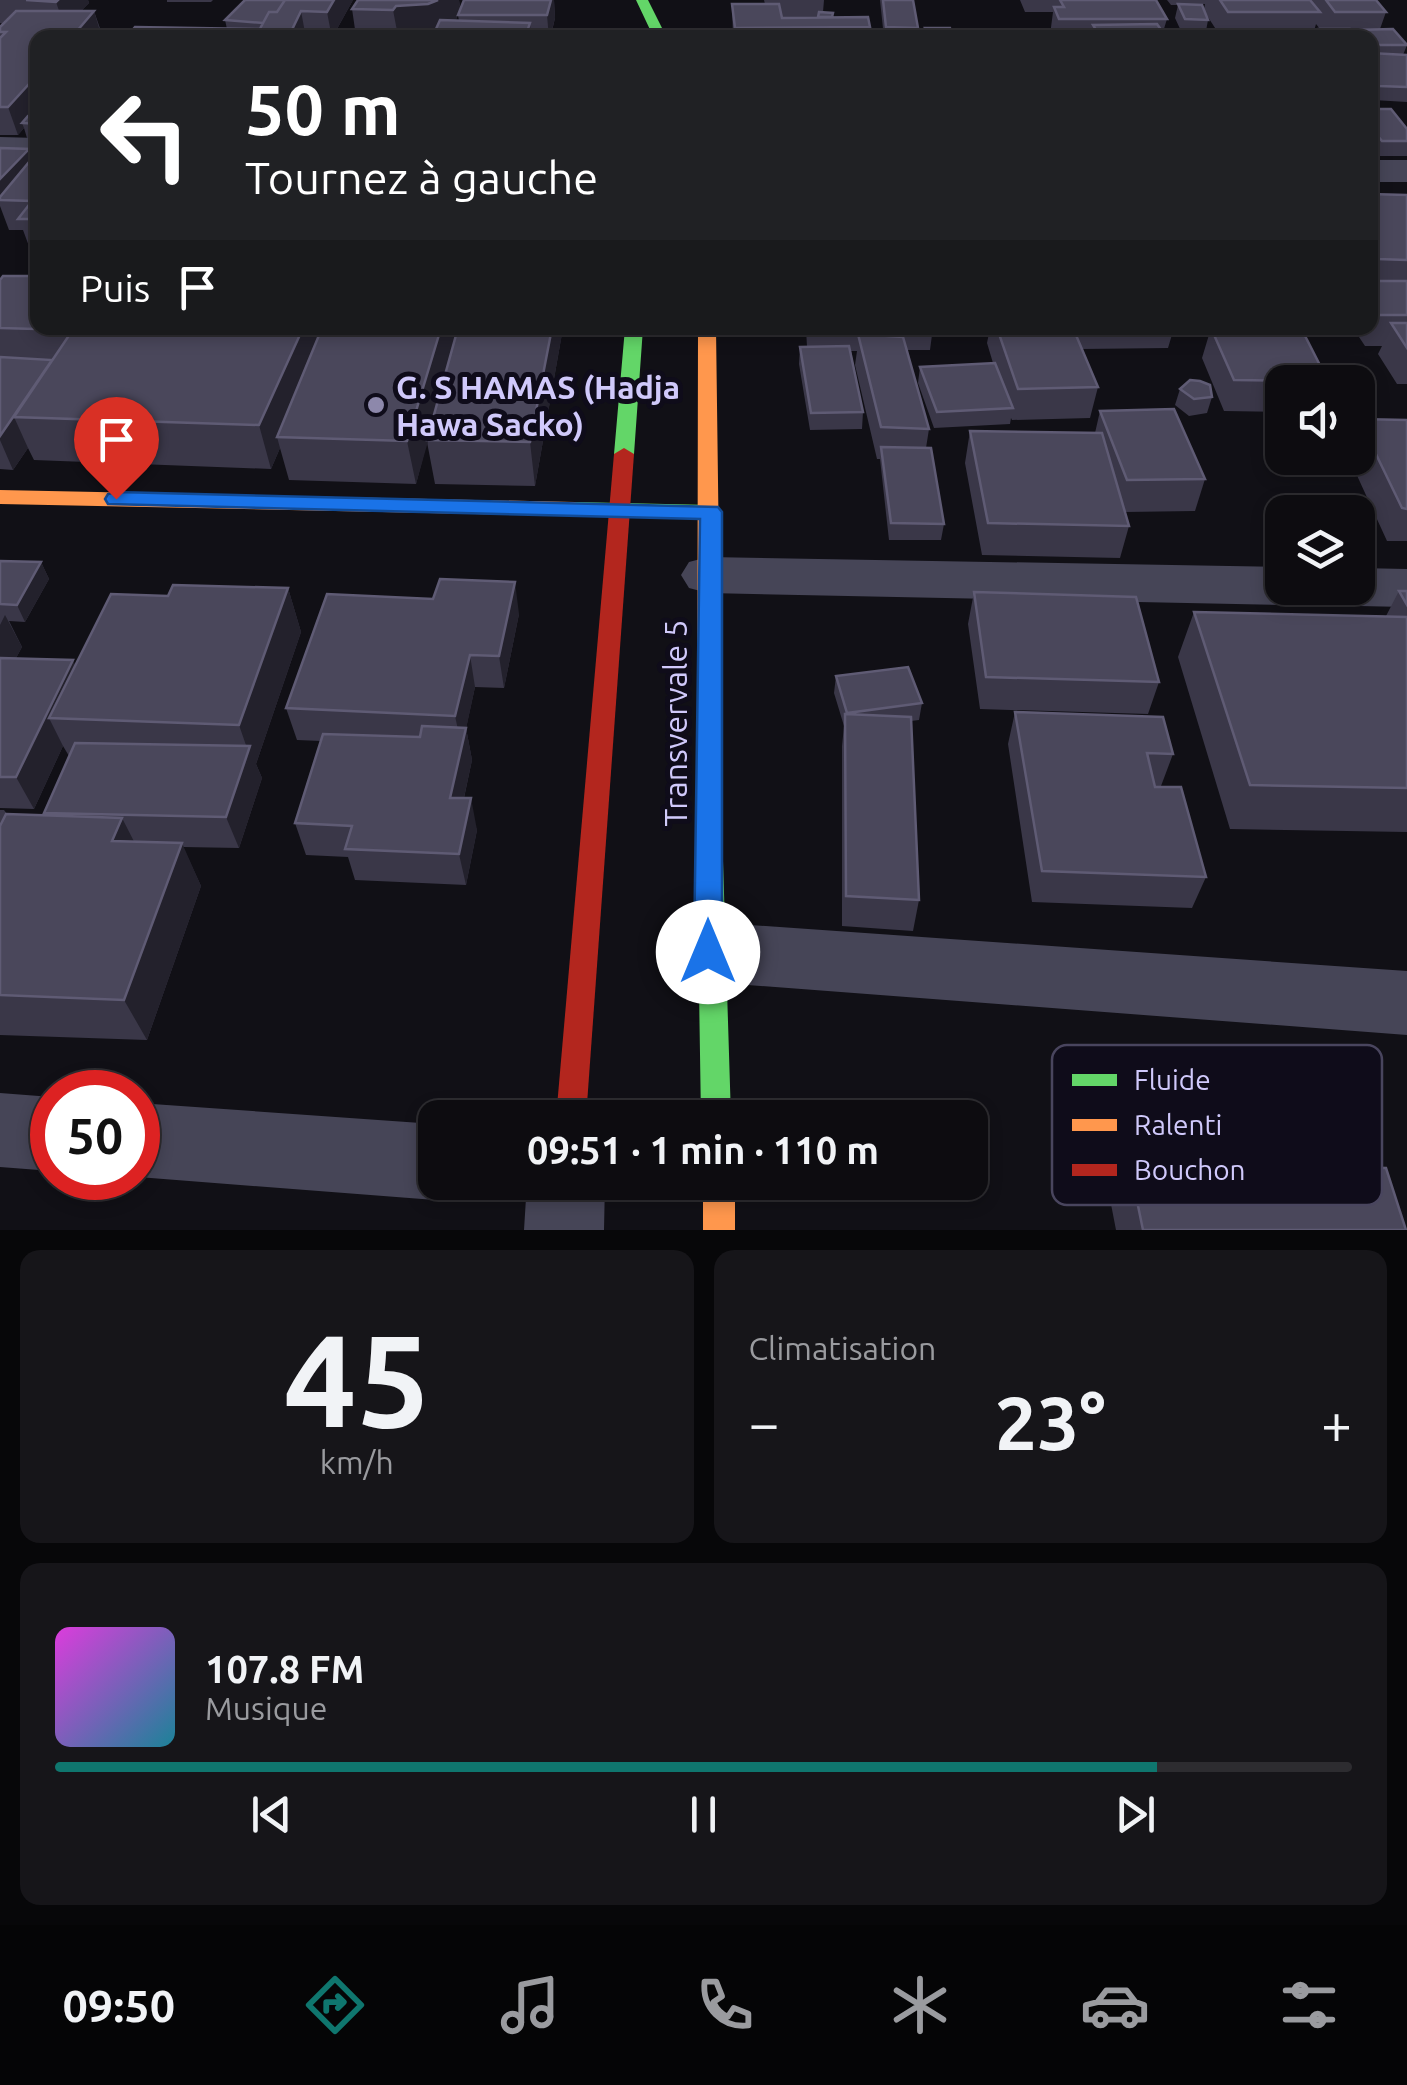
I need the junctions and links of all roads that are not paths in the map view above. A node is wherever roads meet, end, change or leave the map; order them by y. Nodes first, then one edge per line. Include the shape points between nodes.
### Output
1 (642, 0) edge
2 (657, 30) edge
3 (0, 148) edge
4 (30, 149) edge
5 (1378, 171) edge
6 (1407, 171) edge
7 (633, 335) edge
8 (707, 335) edge
9 (0, 496) edge
10 (616, 510) junction
11 (711, 512) junction
12 (708, 575) junction
13 (1265, 586) edge
14 (1375, 588) edge
15 (1407, 588) edge
16 (708, 952) junction
17 (1407, 1003) edge
18 (571, 1100) edge
19 (715, 1100) edge
20 (0, 1130) edge
21 (30, 1132) edge
22 (160, 1142) edge
23 (418, 1161) edge
24 (565, 1200) edge
25 (718, 1200) edge
26 (564, 1230) edge
27 (719, 1230) edge

1 - 2 street
3 - 4 street
5 - 6 street
7 - 10 street
8 - 11 street, Transvervale 5
9 - 10 street
10 - 11 street
10 - 18 street
11 - 12 street, Transvervale 5
12 - 13 street
12 - 16 street, Transvervale 5
14 - 15 street
16 - 17 street
16 - 19 street, Transvervale 5
20 - 21 street
22 - 23 street
24 - 26 street
25 - 27 street

